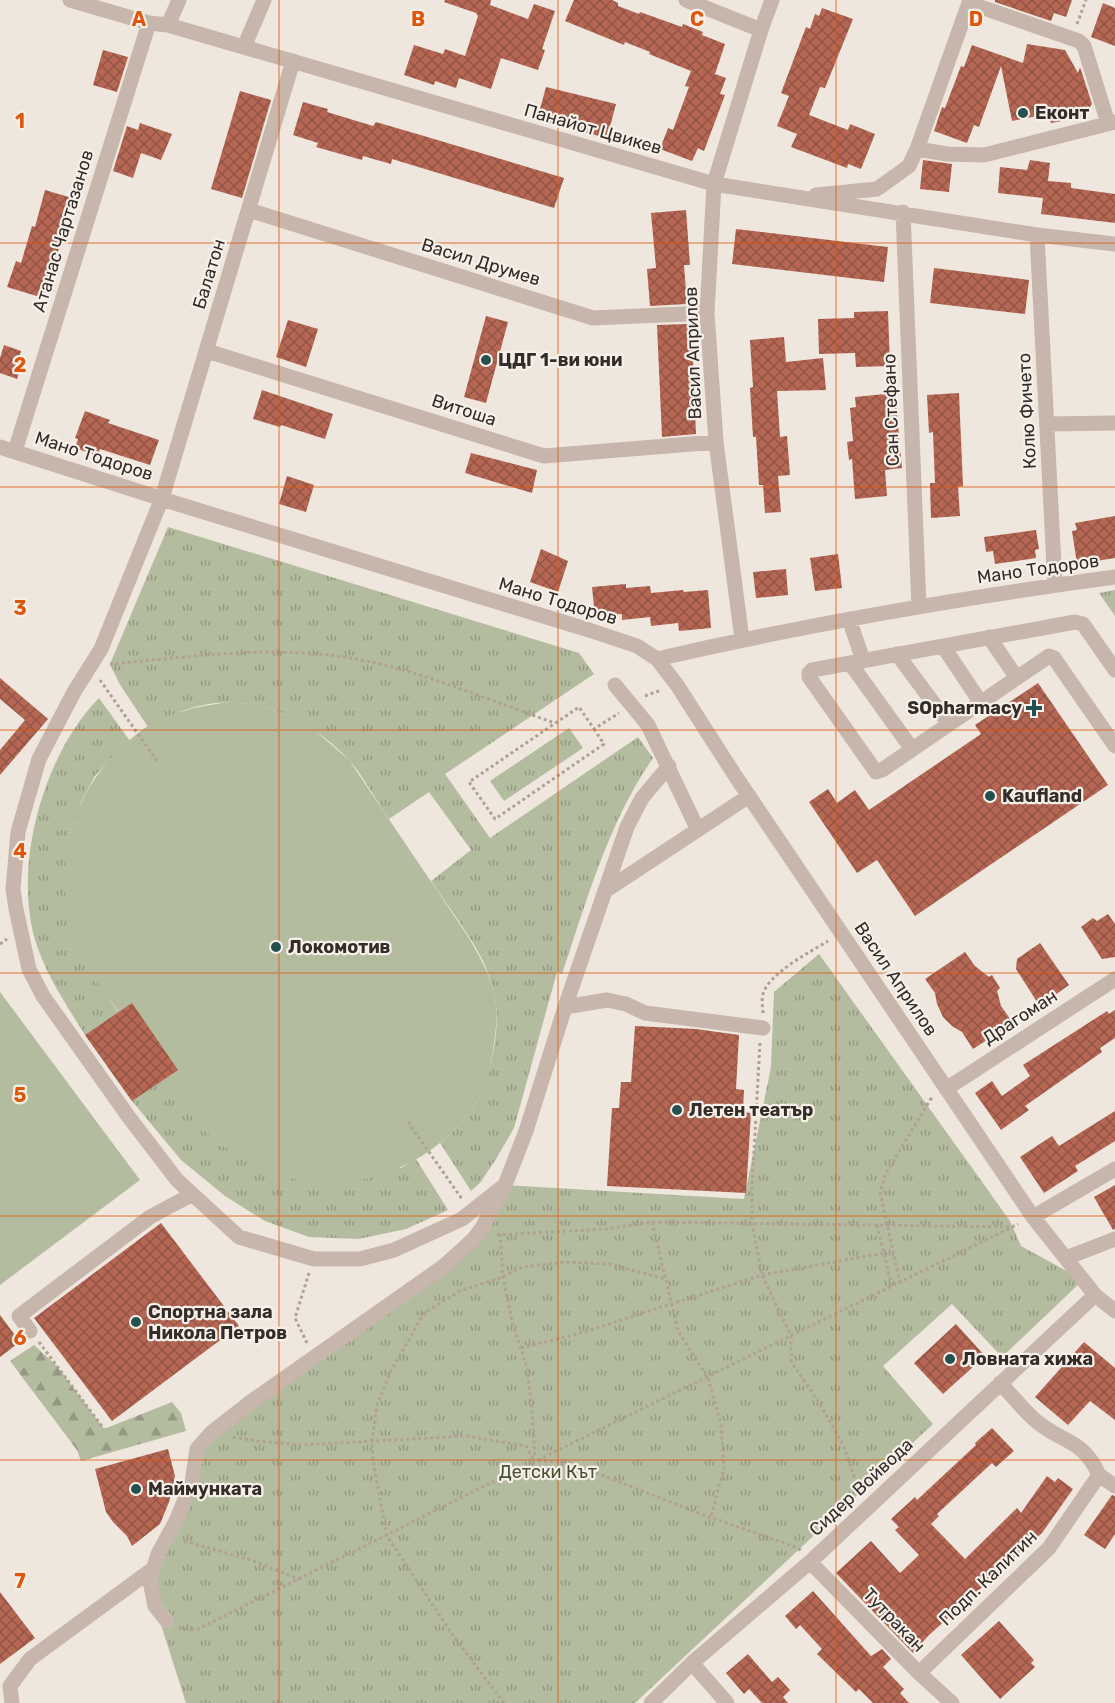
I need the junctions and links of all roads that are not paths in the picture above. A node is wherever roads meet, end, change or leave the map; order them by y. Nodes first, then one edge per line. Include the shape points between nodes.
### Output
1 (70, 0) edge
2 (179, 0) edge
3 (264, 0) edge
4 (686, 0) edge
5 (772, 0) edge
6 (969, 2) edge
7 (148, 23) junction
8 (168, 25) junction
9 (761, 30) junction
10 (244, 47) junction
11 (293, 61) junction
12 (1111, 122) edge
13 (917, 149) junction
14 (714, 184) junction
15 (792, 198) junction
16 (249, 210) junction
17 (903, 212) junction
18 (1037, 235) junction
19 (1115, 244) edge
20 (707, 313) junction
21 (207, 351) junction
22 (1115, 423) edge
23 (1047, 424) junction
24 (716, 442) junction
25 (0, 447) edge
26 (15, 451) junction
27 (162, 498) junction
28 (1115, 577) edge
29 (1055, 585) junction
30 (919, 607) junction
31 (849, 619) junction
32 (989, 638) junction
33 (742, 639) junction
34 (943, 646) junction
35 (897, 654) junction
36 (657, 659) junction
37 (856, 662) junction
38 (1115, 670) edge
39 (1017, 678) junction
40 (615, 685) dead end
41 (981, 702) junction
42 (949, 724) junction
43 (1115, 746) edge
44 (912, 750) junction
45 (669, 765) junction
46 (749, 796) junction
47 (698, 830) junction
48 (605, 891) junction
49 (1115, 979) edge
50 (565, 1007) junction
51 (763, 1028) road end
52 (944, 1085) junction
53 (1115, 1169) edge
54 (505, 1185) junction
55 (191, 1195) junction
56 (1033, 1217) junction
57 (1115, 1239) edge
58 (1066, 1258) junction
59 (1095, 1294) junction
60 (1115, 1311) edge
61 (30, 1330) road end
62 (1000, 1383) junction
63 (1099, 1475) junction
64 (1115, 1486) edge
65 (810, 1562) junction
66 (154, 1568) junction
67 (167, 1621) road end
68 (692, 1663) junction
69 (919, 1673) junction
70 (12, 1703) edge
71 (651, 1703) edge
72 (726, 1703) edge
73 (952, 1703) edge

1 - 7 street, Панайот Цвикев
2 - 8 street
3 - 10 street
4 - 9 street
5 - 9 street, Васил Априлов
6 - 12 street via 1079,41
6 - 13 street
7 - 8 street, Панайот Цвикев
7 - 26 street, Атанас Чартазанов
8 - 10 street, Панайот Цвикев
9 - 14 street, Васил Априлов
10 - 11 street, Панайот Цвикев
11 - 14 street, Панайот Цвикев
11 - 16 street, Балатон
12 - 13 street via 984,155
13 - 15 street via 909,166 877,189
14 - 15 street, Панайот Цвикев
14 - 20 street, Васил Априлов
15 - 17 street, Панайот Цвикев
16 - 20 street, Васил Друмев via 592,318
16 - 21 street, Балатон
17 - 18 street, Панайот Цвикев
17 - 30 street, Сан Стефано
18 - 19 street, Панайот Цвикев
18 - 23 street, Колю Фичето
20 - 24 street, Васил Априлов
21 - 24 street, Витоша via 544,456
21 - 27 street, Балатон
22 - 23 street
23 - 29 street, Колю Фичето
24 - 33 street, Васил Априлов
25 - 26 street, Мано Тодоров
26 - 27 street, Мано Тодоров
27 - 36 street, Мано Тодоров via 589,630 637,646
27 - 55 street, Балатон via 101,649 39,759 18,832 14,889 29,969 43,996 128,1116
28 - 29 street, Мано Тодоров
29 - 30 street, Мано Тодоров
30 - 31 street, Мано Тодоров
31 - 33 street, Мано Тодоров
31 - 37 street
32 - 34 street
32 - 38 street via 1079,622
32 - 39 street
33 - 36 street, Мано Тодоров
34 - 35 street
34 - 41 street
35 - 37 street
35 - 42 street
36 - 46 street, Васил Априлов
37 - 44 street
37 - 44 street via 812,670 809,677 876,772
39 - 41 street
39 - 43 street via 1052,656
40 - 45 street via 648,725
41 - 42 street
42 - 44 street
45 - 47 street
45 - 48 street via 642,798 627,827
46 - 47 street
46 - 52 street, Васил Априлов
47 - 48 street
48 - 50 street
49 - 52 street, Драгоман
50 - 51 street via 607,1000 645,1013
50 - 54 street
52 - 56 street, Васил Априлов
53 - 56 street
54 - 55 street, Балатон via 471,1213 394,1250 360,1258 314,1259 239,1237
54 - 66 street via 478,1235 444,1266 211,1433 197,1449 192,1482
55 - 61 street via 150,1217 19,1316
56 - 58 street, Васил Априлов
57 - 58 street
58 - 59 street, Васил Априлов
59 - 60 street, Васил Априлов
59 - 62 street, Сидер Войвода
62 - 63 street via 1035,1420 1059,1438 1079,1446 1093,1461
62 - 65 street, Сидер Войвода
63 - 64 street
63 - 69 street, Подп. Калитин via 1049,1548
65 - 68 street, Сидер Войвода
65 - 69 street, Тутракан
66 - 67 street via 150,1581 155,1606
66 - 70 street via 30,1659 10,1686
68 - 71 street, Сидер Войвода
68 - 72 street
69 - 73 street, Тутракан

